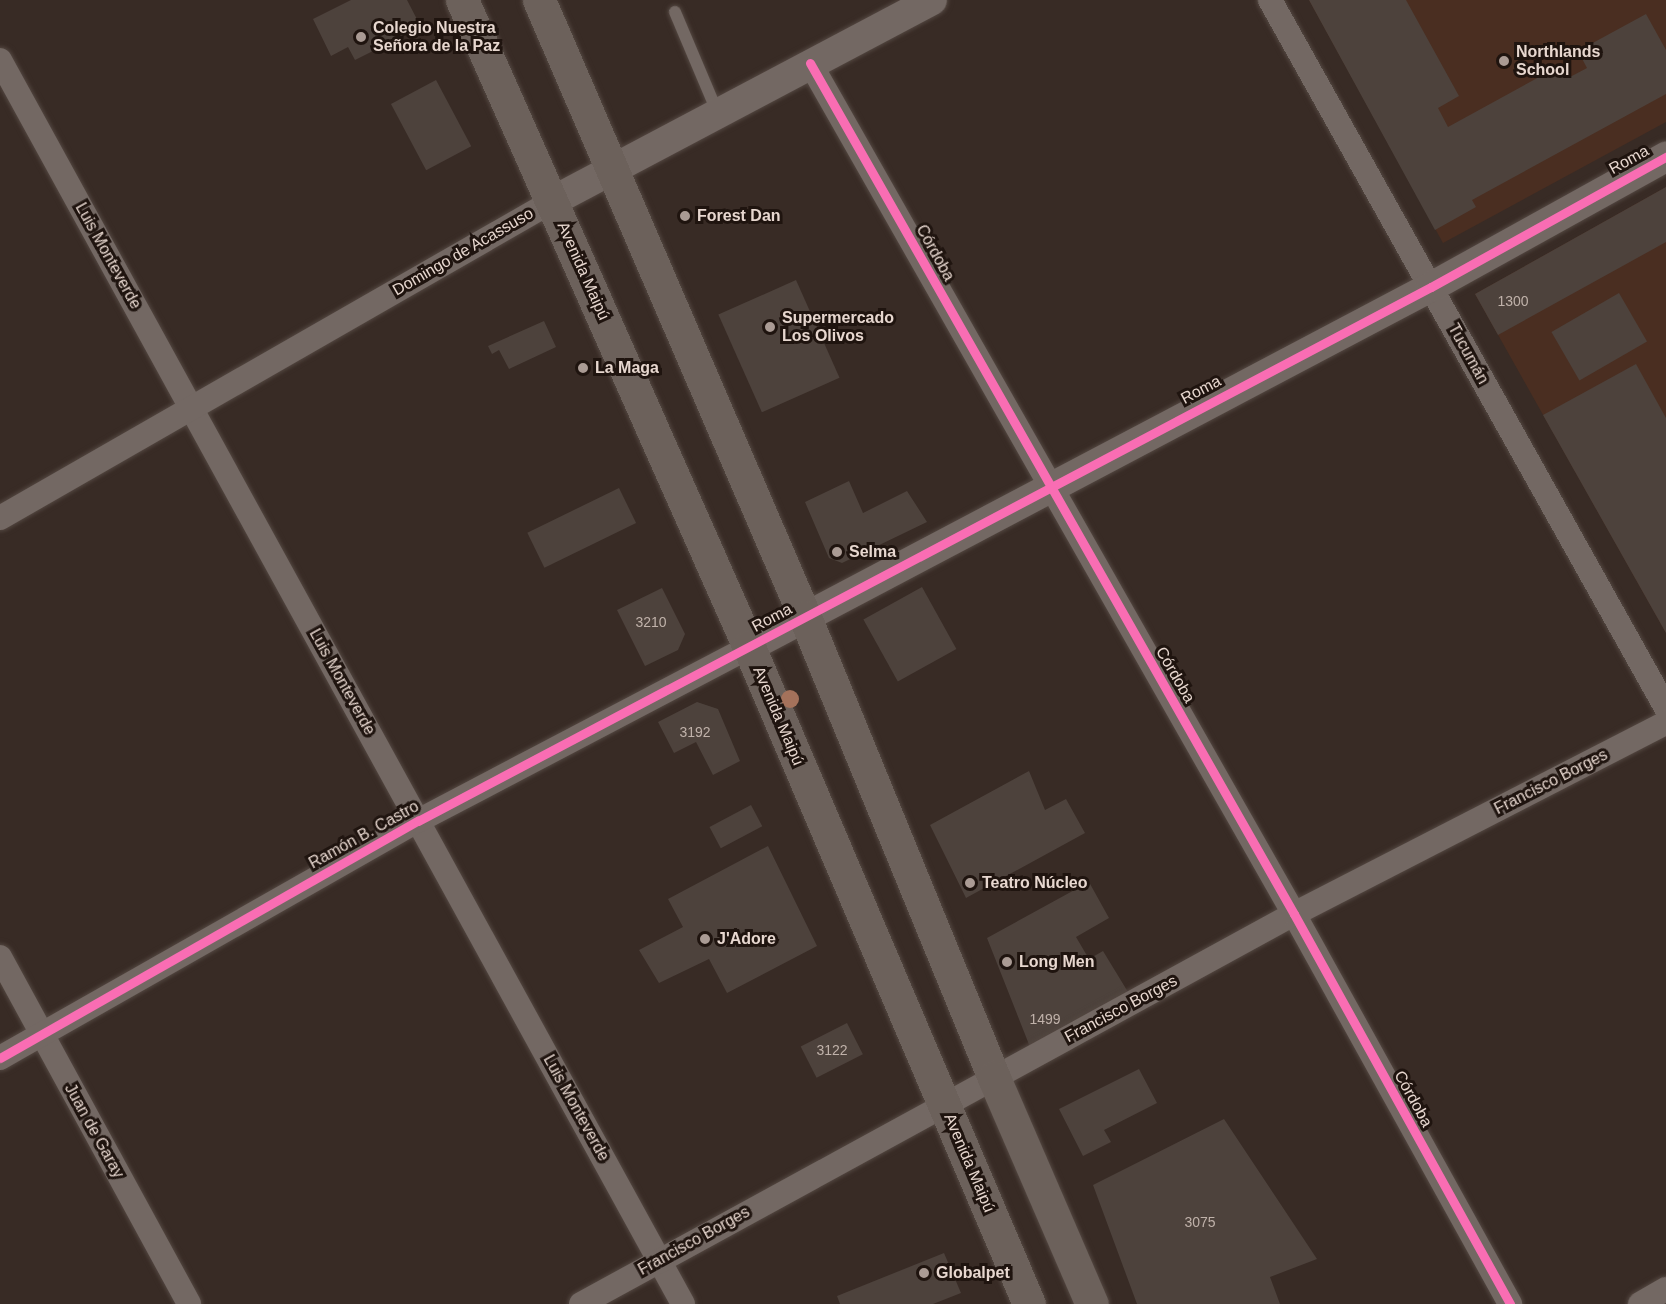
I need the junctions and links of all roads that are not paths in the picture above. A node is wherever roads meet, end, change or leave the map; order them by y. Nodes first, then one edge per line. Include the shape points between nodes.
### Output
1 (462, 0) edge
2 (538, 0) edge
3 (932, 0) edge
4 (1270, 0) edge
5 (675, 12) dead end
6 (0, 60) edge
7 (810, 63) junction
8 (718, 114) junction
9 (1666, 157) edge
10 (613, 168) junction
11 (551, 202) junction
12 (1431, 287) junction
13 (191, 405) junction
14 (1050, 487) junction
15 (0, 518) edge
16 (805, 617) junction
17 (748, 647) junction
18 (1666, 708) edge
19 (1666, 723) edge
20 (418, 821) junction
21 (1294, 914) junction
22 (0, 957) edge
23 (41, 1035) junction
24 (0, 1058) edge
25 (994, 1078) junction
26 (944, 1105) junction
27 (659, 1260) junction
28 (1666, 1289) edge
29 (189, 1304) edge
30 (581, 1304) edge
31 (683, 1304) edge
32 (1029, 1304) edge
33 (1092, 1304) edge
34 (1510, 1304) edge
35 (1640, 1304) edge

1 - 11 main road, Avenida Maipú
2 - 10 main road
3 - 7 street, Domingo de Acassuso
4 - 12 street, Tucumán
5 - 8 lane
6 - 13 street, Luis Monteverde
7 - 8 street, Domingo de Acassuso
7 - 14 street, Córdoba
8 - 10 street, Domingo de Acassuso
9 - 12 street, Roma
10 - 11 street, Domingo de Acassuso
10 - 16 main road
11 - 13 street, Domingo de Acassuso
11 - 17 main road, Avenida Maipú
12 - 14 street, Roma
12 - 18 street, Tucumán
13 - 15 street, Domingo de Acassuso
13 - 20 street, Luis Monteverde
14 - 16 street, Roma
14 - 21 street, Córdoba
16 - 17 street, Roma
16 - 25 main road
17 - 20 street, Ramón B. Castro
17 - 26 main road, Avenida Maipú
19 - 21 street, Francisco Borges
20 - 23 street, Ramón B. Castro
20 - 27 street, Luis Monteverde
21 - 25 street, Francisco Borges
21 - 34 street, Córdoba
22 - 23 street, Juan de Garay
23 - 24 street, Ramón B. Castro
23 - 29 street, Juan de Garay
25 - 26 street, Francisco Borges
25 - 33 main road
26 - 27 street, Francisco Borges
26 - 32 main road, Avenida Maipú
27 - 30 street, Francisco Borges
27 - 31 street, Luis Monteverde
28 - 35 street

